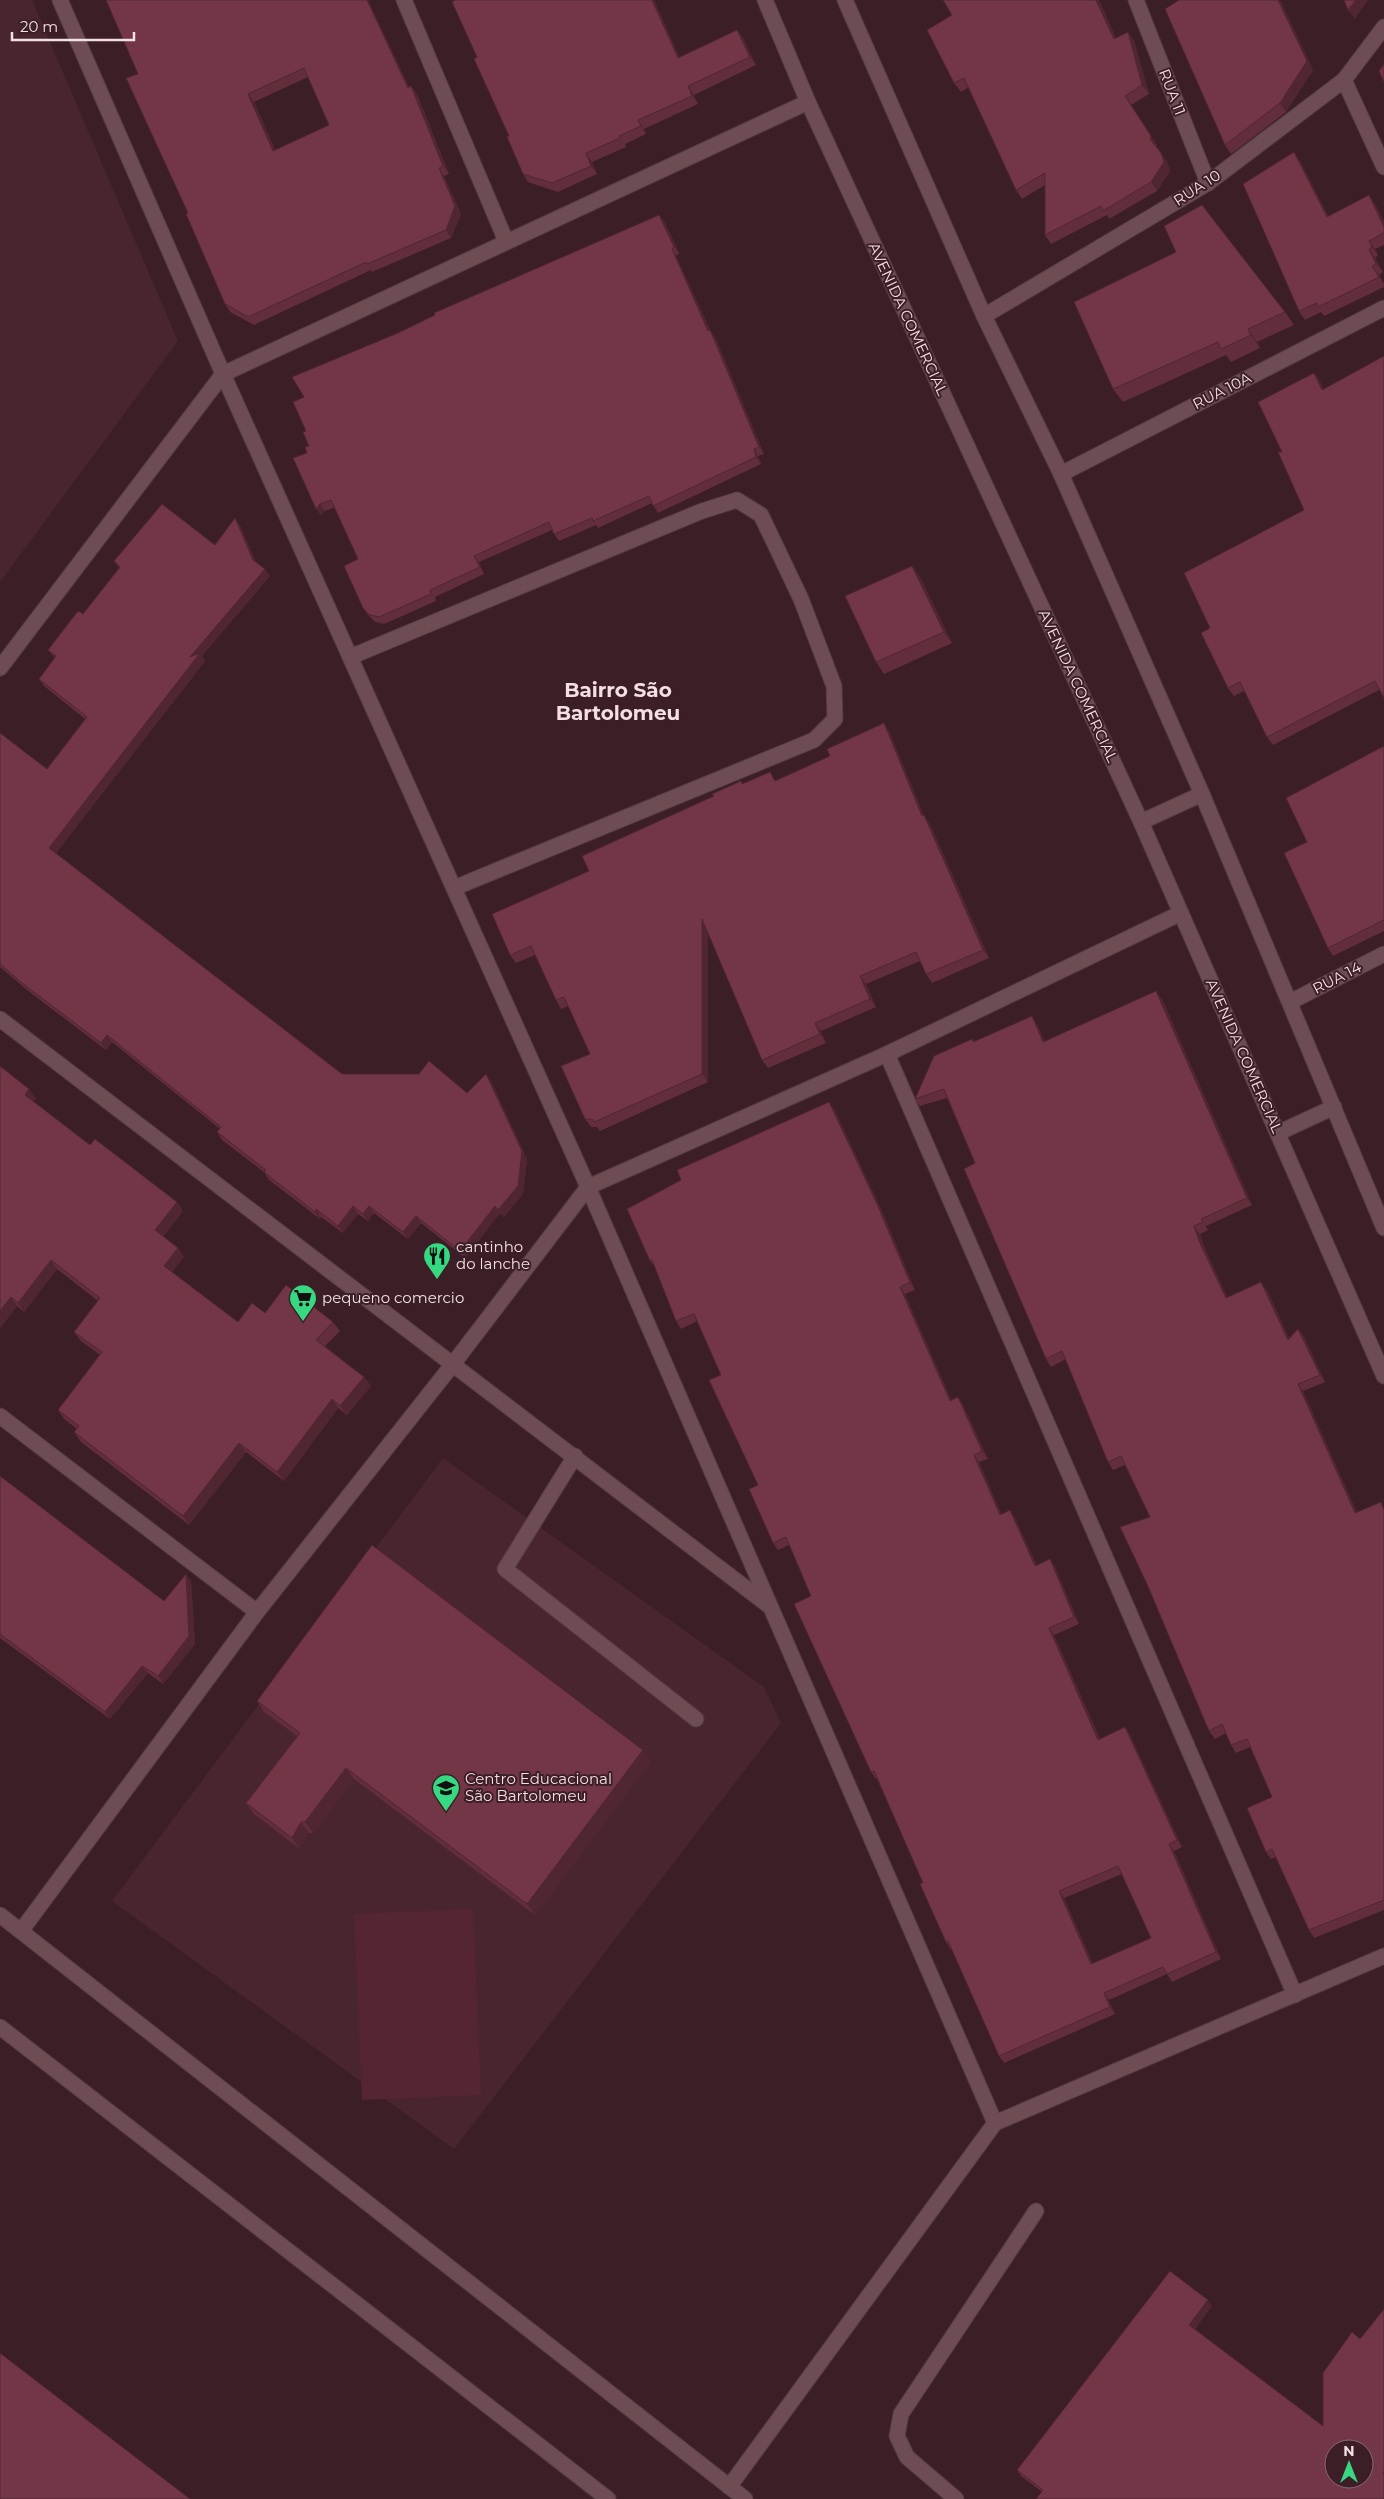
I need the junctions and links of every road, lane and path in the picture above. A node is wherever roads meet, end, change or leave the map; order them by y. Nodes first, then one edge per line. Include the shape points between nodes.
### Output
1 (60, 0) edge
2 (404, 0) edge
3 (765, 0) edge
4 (845, 0) edge
5 (1136, 0) edge
6 (1384, 27) edge
7 (1344, 80) junction
8 (808, 102) junction
9 (1384, 167) edge
10 (1208, 183) junction
11 (506, 241) junction
12 (1384, 308) edge
13 (984, 316) junction
14 (223, 374) junction
15 (1061, 474) junction
16 (350, 657) junction
17 (0, 668) edge
18 (1202, 794) junction
19 (1141, 822) junction
20 (454, 888) junction
21 (1181, 913) junction
22 (1384, 954) edge
23 (1290, 1002) junction
24 (0, 1019) edge
25 (887, 1054) junction
26 (1334, 1107) junction
27 (1278, 1133) junction
28 (588, 1187) junction
29 (1382, 1220) edge
30 (453, 1364) junction
31 (1384, 1376) edge
32 (0, 1416) edge
33 (575, 1456) junction
34 (770, 1606) junction
35 (257, 1612) junction
36 (696, 1719) dead end
37 (0, 1915) edge
38 (22, 1931) junction
39 (1384, 1956) edge
40 (1295, 1995) junction
41 (0, 2027) edge
42 (995, 2123) junction
43 (1036, 2211) dead end
44 (729, 2487) junction
45 (608, 2499) edge
46 (745, 2499) edge
47 (956, 2499) edge

1 - 14 street
2 - 11 street
3 - 8 street, AVENIDA COMERCIAL
4 - 13 street
5 - 10 street, RUA 11
6 - 7 street, RUA 10
7 - 9 street
7 - 10 street, RUA 10
8 - 11 street
8 - 19 street, AVENIDA COMERCIAL
10 - 13 street, RUA 10
11 - 14 street
12 - 15 street, RUA 10A
13 - 15 street
14 - 16 street
14 - 17 street
15 - 18 street
16 - 20 street
16 - 20 street via 702,511 737,500 761,515 800,599 834,686 835,719 814,740
18 - 19 street
18 - 23 street
19 - 21 street, AVENIDA COMERCIAL
20 - 28 street
21 - 25 street
21 - 27 street, AVENIDA COMERCIAL
22 - 23 street, RUA 14
23 - 26 street
24 - 30 street
25 - 28 street
25 - 40 street
26 - 27 street
26 - 29 street
27 - 31 street, AVENIDA COMERCIAL
28 - 30 street
28 - 34 street
30 - 33 street
30 - 35 street
32 - 35 street
33 - 34 street
33 - 36 street via 505,1569
34 - 42 street
35 - 38 street
37 - 38 street
38 - 44 street
39 - 40 street
40 - 42 street
41 - 45 street
42 - 44 street
43 - 47 street via 901,2414 897,2436 906,2457
44 - 46 street

